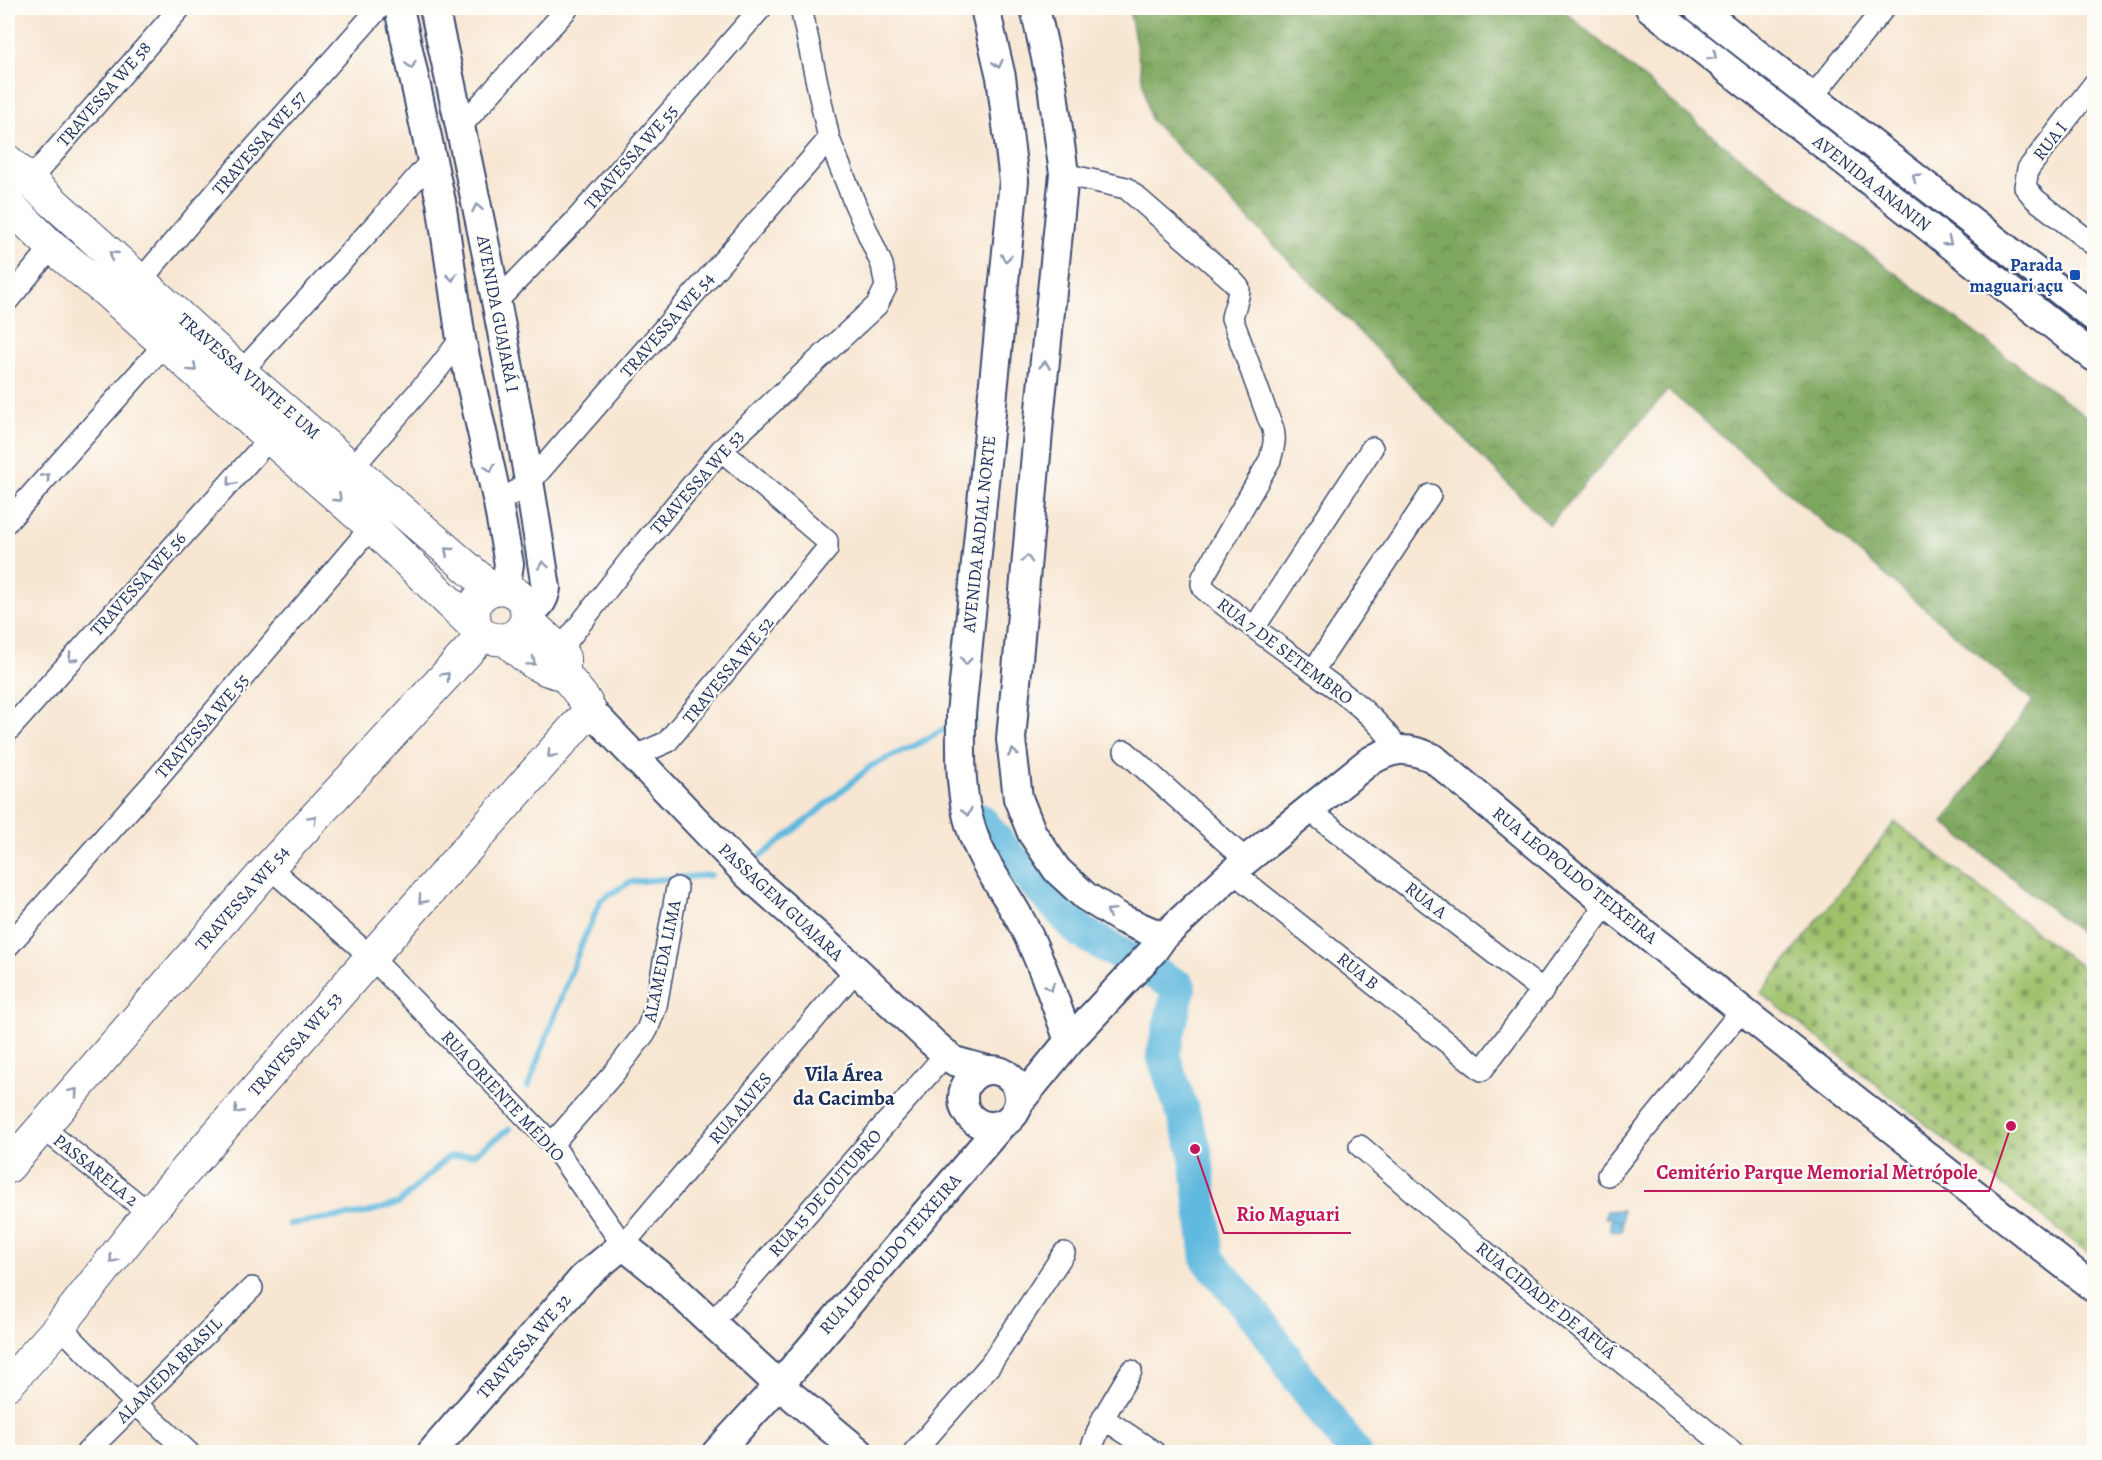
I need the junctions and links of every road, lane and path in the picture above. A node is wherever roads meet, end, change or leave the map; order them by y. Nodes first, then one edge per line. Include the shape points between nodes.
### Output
1 (180, 8) edge
2 (379, 8) edge
3 (399, 8) edge
4 (434, 8) edge
5 (568, 8) edge
6 (761, 8) edge
7 (801, 8) edge
8 (985, 8) edge
9 (1035, 8) edge
10 (1650, 8) edge
11 (1884, 8) edge
12 (1702, 9) edge
13 (1684, 34) junction
14 (2094, 84) edge
15 (1813, 96) junction
16 (460, 126) junction
17 (829, 139) junction
18 (431, 161) junction
19 (18, 171) edge
20 (1064, 174) junction
21 (8, 204) edge
22 (2094, 245) edge
23 (52, 248) junction
24 (141, 280) junction
25 (8, 300) edge
26 (496, 302) junction
27 (2094, 317) edge
28 (461, 339) junction
29 (165, 344) junction
30 (2094, 357) edge
31 (241, 372) junction
32 (270, 438) junction
33 (1372, 448) dead end
34 (721, 450) junction
35 (353, 467) junction
36 (530, 482) junction
37 (1430, 495) dead end
38 (393, 502) junction
39 (498, 503) junction
40 (8, 521) edge
41 (372, 526) junction
42 (499, 589) junction
43 (504, 627) junction
44 (1254, 628) junction
45 (562, 662) junction
46 (1313, 671) junction
47 (590, 710) junction
48 (8, 731) edge
49 (1398, 749) junction
50 (1125, 751) dead end
51 (635, 756) junction
52 (1309, 810) junction
53 (1239, 866) junction
54 (268, 867) junction
55 (677, 888) dead end
56 (1607, 904) junction
57 (1158, 944) junction
58 (8, 946) edge
59 (371, 957) junction
60 (856, 970) junction
61 (1543, 991) junction
62 (1742, 1010) junction
63 (1069, 1041) junction
64 (935, 1053) junction
65 (993, 1070) junction
66 (963, 1093) junction
67 (1010, 1113) junction
68 (43, 1128) junction
69 (552, 1144) junction
70 (1360, 1146) dead end
71 (8, 1167) edge
72 (1608, 1175) dead end
73 (149, 1213) junction
74 (623, 1245) junction
75 (1064, 1253) dead end
76 (252, 1288) dead end
77 (2094, 1288) edge
78 (711, 1324) junction
79 (60, 1326) junction
80 (1131, 1371) dead end
81 (8, 1384) edge
82 (779, 1385) junction
83 (136, 1404) junction
84 (1103, 1418) junction
85 (87, 1452) edge
86 (188, 1452) edge
87 (432, 1452) edge
88 (717, 1452) edge
89 (859, 1452) edge
90 (914, 1452) edge
91 (1090, 1452) edge
92 (1154, 1452) edge
93 (1733, 1452) edge

1 - 19 street, TRAVESSA WE 58
2 - 24 street, TRAVESSA WE 57
3 -> 18 main road, AVENIDA GUAJARÁ I
4 - 16 main road, AVENIDA GUAJARÁ I
5 - 16 street
6 - 26 street, TRAVESSA WE 55 via 574,222
7 - 17 street
8 -> 63 main road, AVENIDA RADIAL NORTE via 1001,77 1014,181 961,714 961,754 970,827 981,855 1032,943
9 - 20 main road via 1052,85
10 - 13 main road, AVENIDA ANANIN
11 - 15 street
12 - 13 street
12 - 15 main road, AVENIDA ANANIN
13 -> 30 main road, AVENIDA ANANIN
14 - 22 street, RUA I via 2028,169 2025,187 2035,200
27 -> 15 main road, AVENIDA ANANIN
26 -> 16 main road, AVENIDA GUAJARÁ I
17 - 34 street, TRAVESSA WE 53 via 882,265 886,287 877,305
17 - 36 street, TRAVESSA WE 54
18 -> 28 main road, AVENIDA GUAJARÁ I via 441,202
18 - 31 street
24 -> 19 main road, TRAVESSA VINTE E UM
20 - 44 street, RUA 7 DE SETEMBRO via 1126,188 1239,288 1232,318 1276,439 1270,460 1202,584
57 -> 20 main road via 1085,896 1058,870 1032,833 1018,798 1011,739
21 - 23 main road, TRAVESSA VINTE E UM
23 - 25 street
23 - 29 main road, TRAVESSA VINTE E UM
24 - 31 main road, TRAVESSA VINTE E UM
26 - 36 main road, AVENIDA GUAJARÁ I
28 - 35 street
28 -> 39 main road, AVENIDA GUAJARÁ I
29 -> 32 main road, TRAVESSA VINTE E UM
40 -> 29 street
31 - 35 main road, TRAVESSA VINTE E UM
32 -> 41 main road, TRAVESSA VINTE E UM
32 -> 48 street, TRAVESSA WE 56
33 - 44 street
34 - 45 street, TRAVESSA WE 53 via 630,560
34 - 51 street, TRAVESSA WE 52 via 827,541 827,549 667,742
35 - 38 main road, TRAVESSA VINTE E UM
36 - 39 street, TRAVESSA WE 54
43 -> 36 main road, AVENIDA GUAJARÁ I via 539,606 546,588
37 - 46 street
38 - 41 street, TRAVESSA WE 55
42 -> 38 main road, TRAVESSA VINTE E UM
39 - 42 main road, AVENIDA GUAJARÁ I via 509,564
41 - 43 main road, TRAVESSA VINTE E UM
41 - 58 street, TRAVESSA WE 55
42 - 43 main road, TRAVESSA VINTE E UM via 516,593 524,603
42 - 43 main road via 482,595 473,616
43 - 45 main road via 537,667 550,672
54 -> 43 main road, TRAVESSA WE 54
44 - 46 street, RUA 7 DE SETEMBRO
45 - 47 main road
46 - 49 street, RUA 7 DE SETEMBRO via 1368,713
47 - 51 main road, PASSAGEM GUAJARA
47 -> 59 main road, TRAVESSA WE 53
49 - 52 main road, RUA LEOPOLDO TEIXEIRA via 1367,763
49 - 56 main road, RUA LEOPOLDO TEIXEIRA via 1433,758
50 - 53 street, RUA B
51 - 60 main road, PASSAGEM GUAJARA via 747,874
52 - 53 main road, RUA LEOPOLDO TEIXEIRA
52 - 61 street, RUA A
53 - 57 main road, RUA LEOPOLDO TEIXEIRA
53 - 61 street, RUA B via 1482,1070
54 - 59 street, RUA ORIENTE MÉDIO
68 -> 54 main road, TRAVESSA WE 54
55 - 69 street, ALAMEDA LIMA via 656,1006 648,1030
56 - 61 street
56 - 62 main road, RUA LEOPOLDO TEIXEIRA
57 - 63 main road, RUA LEOPOLDO TEIXEIRA
59 - 69 street, RUA ORIENTE MÉDIO
59 -> 73 main road, TRAVESSA WE 53
60 - 64 main road, PASSAGEM GUAJARA
60 - 74 street, RUA ALVES
62 - 72 street
62 - 77 main road, RUA LEOPOLDO TEIXEIRA
63 - 65 main road, RUA LEOPOLDO TEIXEIRA
63 - 67 main road, RUA LEOPOLDO TEIXEIRA
64 - 65 main road, PASSAGEM GUAJARA
64 - 66 main road, PASSAGEM GUAJARA
64 - 78 street, RUA 15 DE OUTUBRO
65 - 66 main road via 971,1077
65 - 67 main road via 1017,1086
66 - 67 main road via 962,1102 970,1118 985,1126
67 - 82 main road, RUA LEOPOLDO TEIXEIRA
68 - 71 main road, TRAVESSA WE 54
68 - 73 street, PASSARELA 2
69 - 74 street, RUA ORIENTE MÉDIO
70 - 93 street, RUA CIDADE DE AFUÁ
73 -> 79 main road, TRAVESSA WE 53
74 - 78 main road
74 - 87 main road, TRAVESSA WE 32 via 584,1277
75 - 90 street via 990,1365
76 - 83 street, ALAMEDA BRASIL
78 - 82 main road
79 - 81 main road, TRAVESSA WE 53
79 - 83 street
80 - 84 street
82 - 88 main road, RUA LEOPOLDO TEIXEIRA
82 - 89 main road
83 - 85 street, ALAMEDA BRASIL
83 - 86 street
84 - 91 street
84 - 92 street

